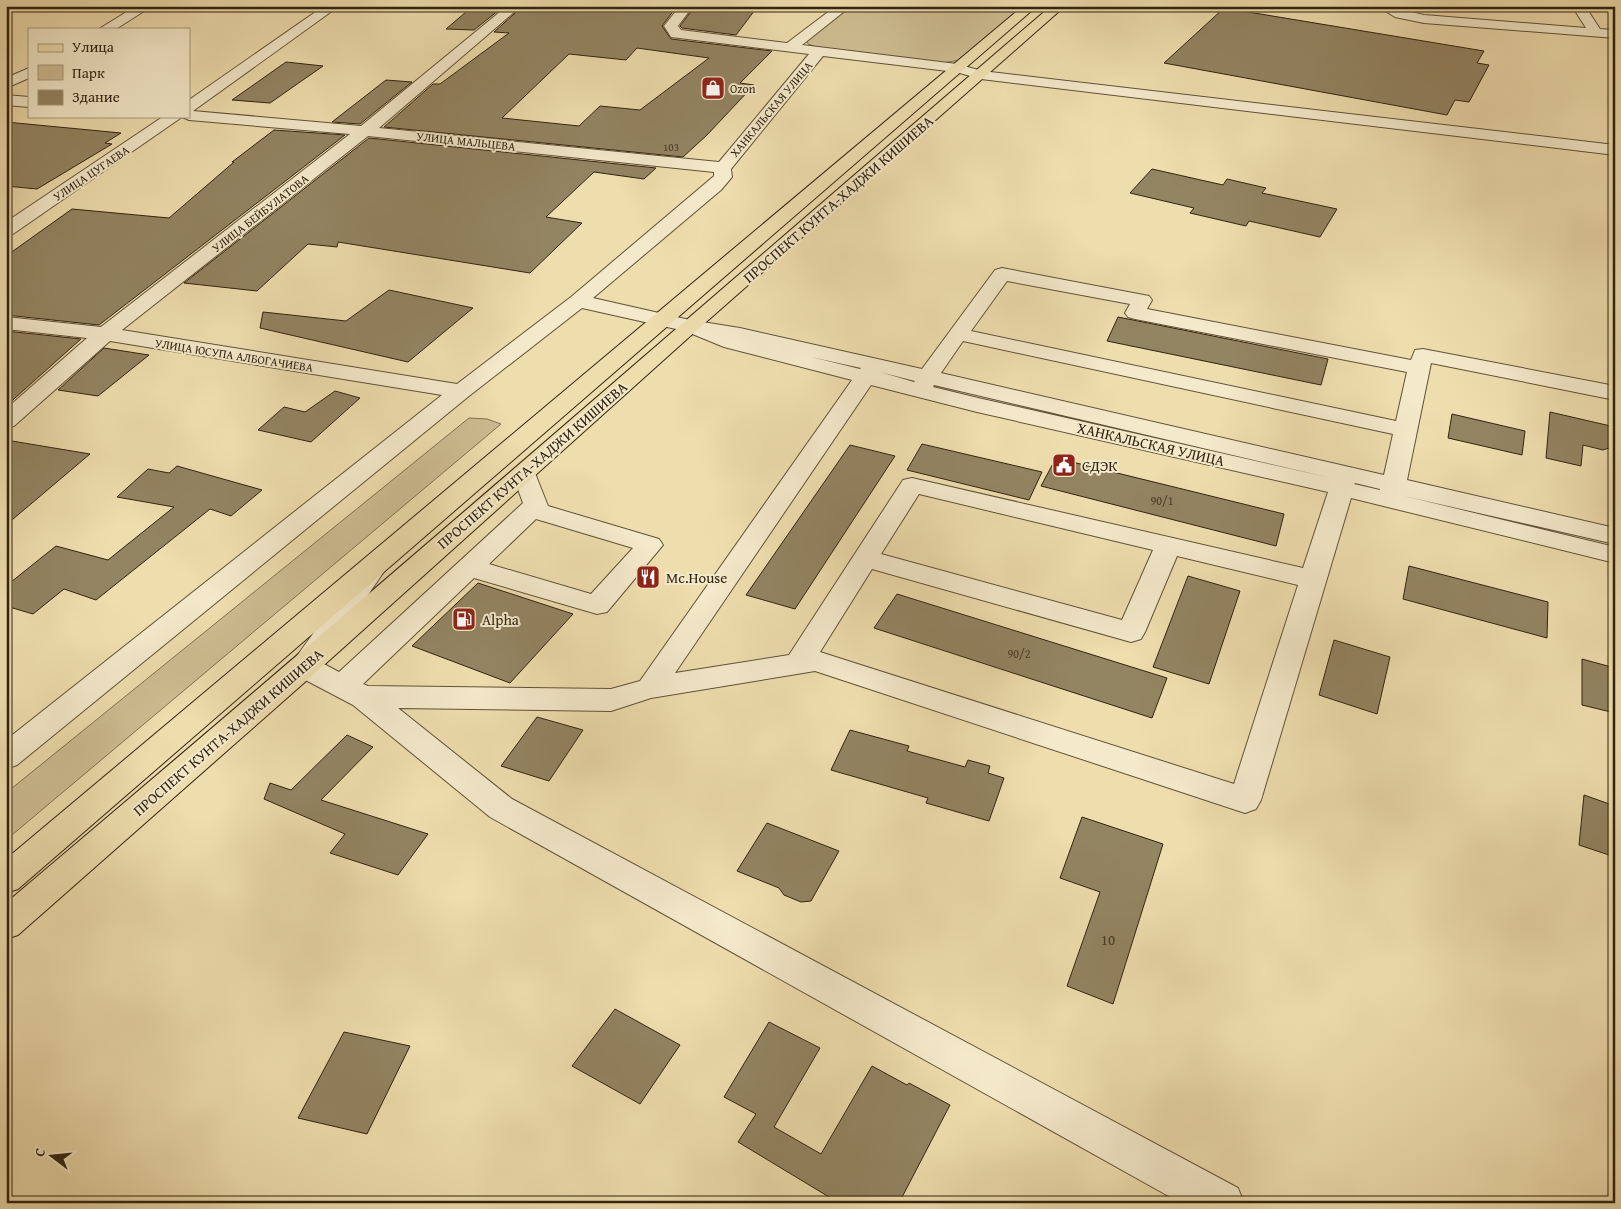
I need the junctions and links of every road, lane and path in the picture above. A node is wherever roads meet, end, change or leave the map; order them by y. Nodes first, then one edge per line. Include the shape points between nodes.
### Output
1 (146, 6) edge
2 (333, 6) edge
3 (515, 6) edge
4 (687, 6) edge
5 (845, 6) edge
6 (1032, 6) edge
7 (1059, 6) edge
8 (1383, 6) edge
9 (1578, 6) edge
10 (108, 28) edge
11 (1596, 33) junction
12 (1615, 34) edge
13 (791, 47) junction
14 (820, 50) junction
15 (957, 68) junction
16 (28, 73) edge
17 (981, 75) junction
18 (6, 84) edge
19 (6, 100) edge
20 (28, 102) edge
21 (190, 106) edge
22 (190, 116) edge
23 (172, 118) edge
24 (365, 131) junction
25 (1615, 150) edge
26 (719, 177) junction
27 (6, 230) edge
28 (578, 301) junction
29 (662, 320) junction
30 (6, 323) edge
31 (690, 326) junction
32 (105, 334) junction
33 (957, 334) junction
34 (1419, 368) junction
35 (870, 371) junction
36 (924, 383) junction
37 (462, 391) junction
38 (1615, 393) edge
39 (6, 421) edge
40 (1405, 430) junction
41 (524, 473) junction
42 (1343, 482) junction
43 (1391, 493) junction
44 (532, 509) junction
45 (1615, 536) edge
46 (1168, 546) junction
47 (1615, 554) edge
48 (865, 558) junction
49 (378, 561) junction
50 (469, 568) junction
51 (1312, 579) junction
52 (798, 664) junction
53 (304, 667) junction
54 (650, 688) junction
55 (352, 692) junction
56 (6, 756) edge
57 (6, 879) edge
58 (6, 924) edge
59 (1223, 1203) edge

1 - 10 street
2 - 21 street
3 - 24 street, УЛИЦА БЕЙБУЛАТОВА
4 - 13 street via 671,26 676,34
5 - 13 street, ХАНКАЛЬСКАЯ УЛИЦА
6 - 15 main road, ПРОСПЕКТ КУНТА-ХАДЖИ КИШИЕВА
7 - 17 main road, ПРОСПЕКТ КУНТА-ХАДЖИ КИШИЕВА
8 - 11 street via 1424,19
9 - 11 street
11 - 12 street
13 - 14 street
14 - 15 street
14 - 26 street, ХАНКАЛЬСКАЯ УЛИЦА
15 - 17 street
15 - 29 main road, ПРОСПЕКТ КУНТА-ХАДЖИ КИШИЕВА
16 - 18 street
17 - 25 street
17 - 31 main road, ПРОСПЕКТ КУНТА-ХАДЖИ КИШИЕВА
19 - 20 street
22 - 24 street, УЛИЦА МАЛЬЦЕВА
23 - 27 street, УЛИЦА ЦУГАЕВА
24 - 26 street, УЛИЦА МАЛЬЦЕВА
24 - 32 street, УЛИЦА БЕЙБУЛАТОВА
26 - 28 street, ХАНКАЛЬСКАЯ УЛИЦА
28 - 29 street, ХАНКАЛЬСКАЯ УЛИЦА
28 - 37 street, ХАНКАЛЬСКАЯ УЛИЦА
29 - 31 street, ХАНКАЛЬСКАЯ УЛИЦА
29 - 49 main road, ПРОСПЕКТ КУНТА-ХАДЖИ КИШИЕВА
30 - 32 street, УЛИЦА ЮСУПА АЛБОГАЧИЕВА
31 - 35 street, ХАНКАЛЬСКАЯ УЛИЦА via 740,334
31 - 41 main road, ПРОСПЕКТ КУНТА-ХАДЖИ КИШИЕВА
32 - 37 street, УЛИЦА ЮСУПА АЛБОГАЧИЕВА
32 - 39 street, УЛИЦА БЕЙБУЛАТОВА
33 - 34 street via 1002,274 1142,300 1135,313
33 - 36 street
33 - 40 street
34 - 38 street via 1423,355
34 - 40 street
35 - 36 street, ХАНКАЛЬСКАЯ УЛИЦА
35 - 54 street
36 - 42 street, ХАНКАЛЬСКАЯ УЛИЦА
37 - 56 street, ХАНКАЛЬСКАЯ УЛИЦА
40 - 43 street
41 - 44 street via 536,505
41 - 53 main road, ПРОСПЕКТ КУНТА-ХАДЖИ КИШИЕВА
42 - 43 street, ХАНКАЛЬСКАЯ УЛИЦА
42 - 51 street
43 - 45 street, ХАНКАЛЬСКАЯ УЛИЦА
43 - 47 street, ХАНКАЛЬСКАЯ УЛИЦА
44 - 50 street
44 - 50 street via 650,544 597,605
46 - 48 street via 912,485
46 - 48 street via 1131,632
46 - 51 street
48 - 52 street
49 - 53 street
49 - 57 main road, ПРОСПЕКТ КУНТА-ХАДЖИ КИШИЕВА
50 - 55 street
51 - 52 street via 1245,800 816,661
52 - 54 street
53 - 55 street
53 - 58 main road, ПРОСПЕКТ КУНТА-ХАДЖИ КИШИЕВА
54 - 55 street via 611,700
55 - 59 street via 501,808

